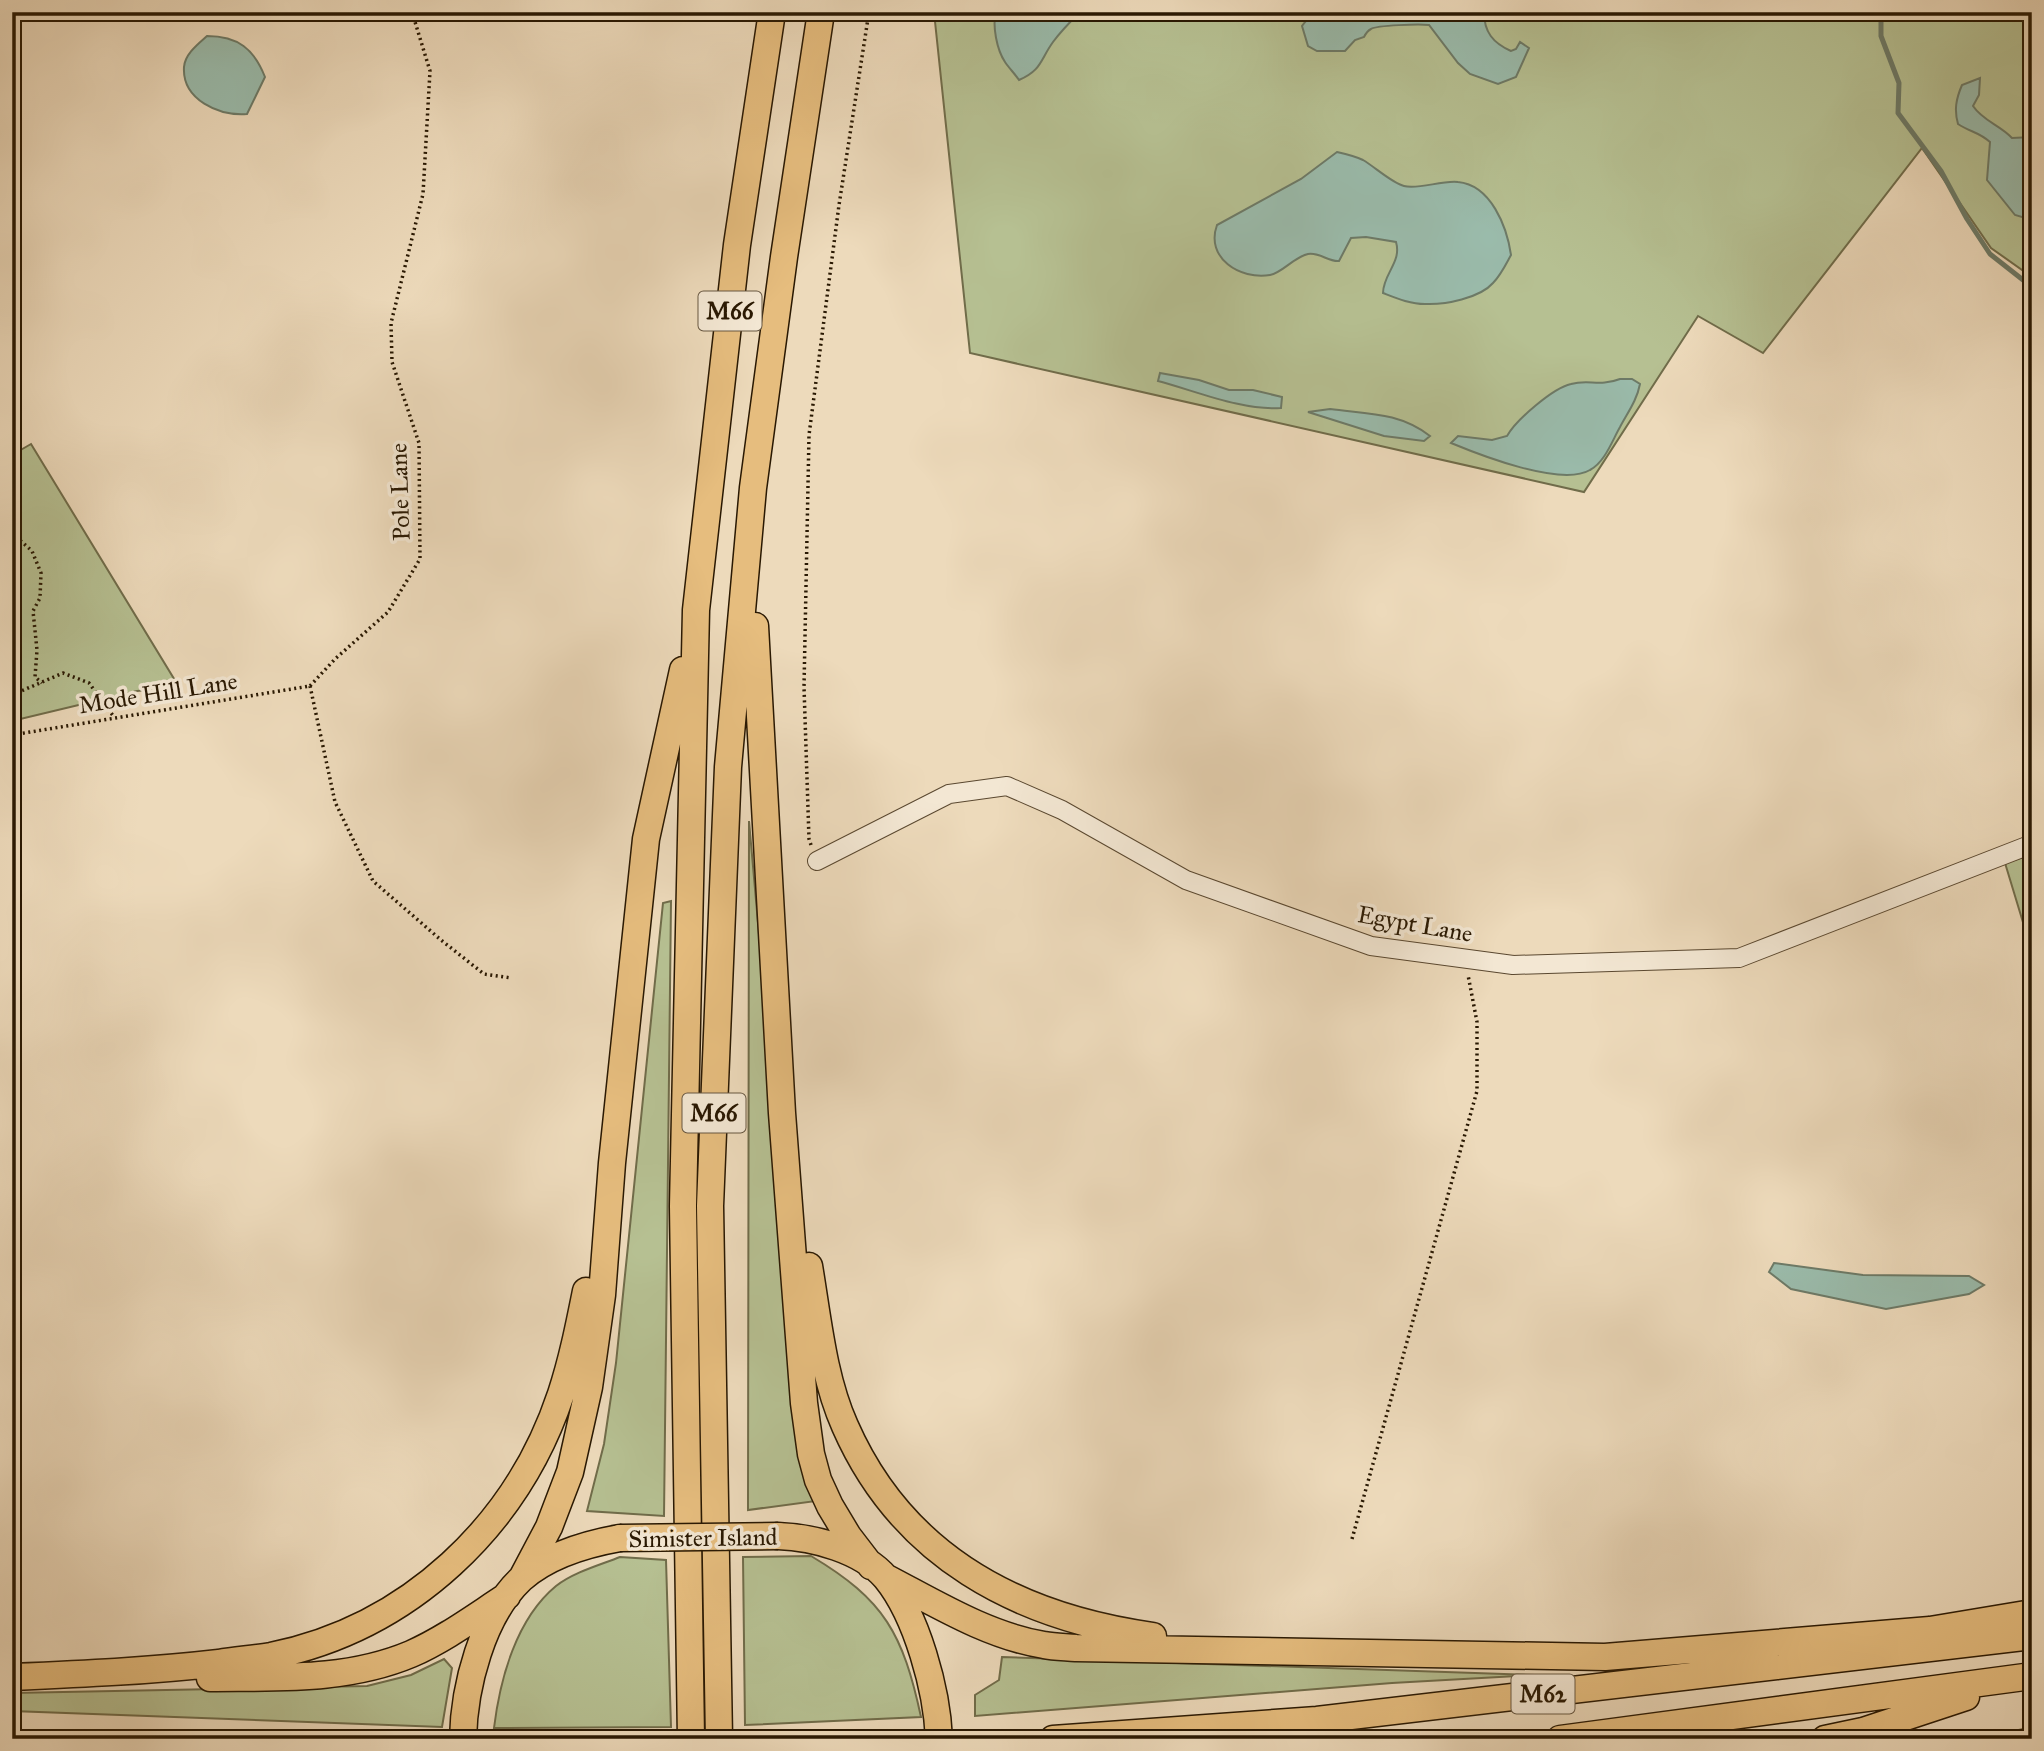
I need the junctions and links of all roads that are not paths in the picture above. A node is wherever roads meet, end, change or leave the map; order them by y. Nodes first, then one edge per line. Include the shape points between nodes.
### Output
1 (772, 12) edge
2 (821, 12) edge
3 (753, 488) junction
4 (695, 610) junction
5 (2032, 844) edge
6 (817, 861) road end
7 (782, 1113) junction
8 (612, 1163) junction
9 (878, 1572) junction
10 (515, 1587) junction
11 (2032, 1613) edge
12 (2032, 1636) edge
13 (1272, 1652) junction
14 (2030, 1676) edge
15 (12, 1680) edge
16 (463, 1739) edge
17 (691, 1739) edge
18 (719, 1739) edge
19 (939, 1739) edge
20 (1053, 1739) edge
21 (1559, 1739) edge
22 (1825, 1739) edge

1 - 4 highway, M66 via 737,245
2 - 3 highway, M66
3 - 7 highway via 753,601
3 - 18 highway, M66 via 728,767 710,1206
4 - 8 highway, M66 via 646,839
4 - 17 highway, M66 via 683,1206
5 - 6 street, Egypt Lane via 1739,958 1513,965 1371,946 1186,880 1062,810 1007,786 949,794
7 - 9 highway via 811,1454 830,1506
7 - 13 highway via 826,1366 844,1424 866,1467 907,1522 946,1558 1015,1599 1125,1632
8 - 10 highway via 602,1295 589,1387 570,1472 549,1527
8 - 15 highway via 574,1347 542,1439 502,1510 438,1577 364,1624 271,1656
9 - 10 highway, Simister Island, bridge via 851,1554 796,1536 620,1538 555,1558
9 - 13 highway, Simister Island via 985,1627 1043,1645
9 - 19 highway via 910,1618 925,1658
10 - 15 highway via 412,1653 347,1673
10 - 16 highway, Simister Island via 491,1624 473,1670
11 - 13 highway via 1930,1630 1605,1657
12 - 20 highway, M62 via 1317,1720
14 - 21 highway, M62
14 - 22 highway via 1863,1731

